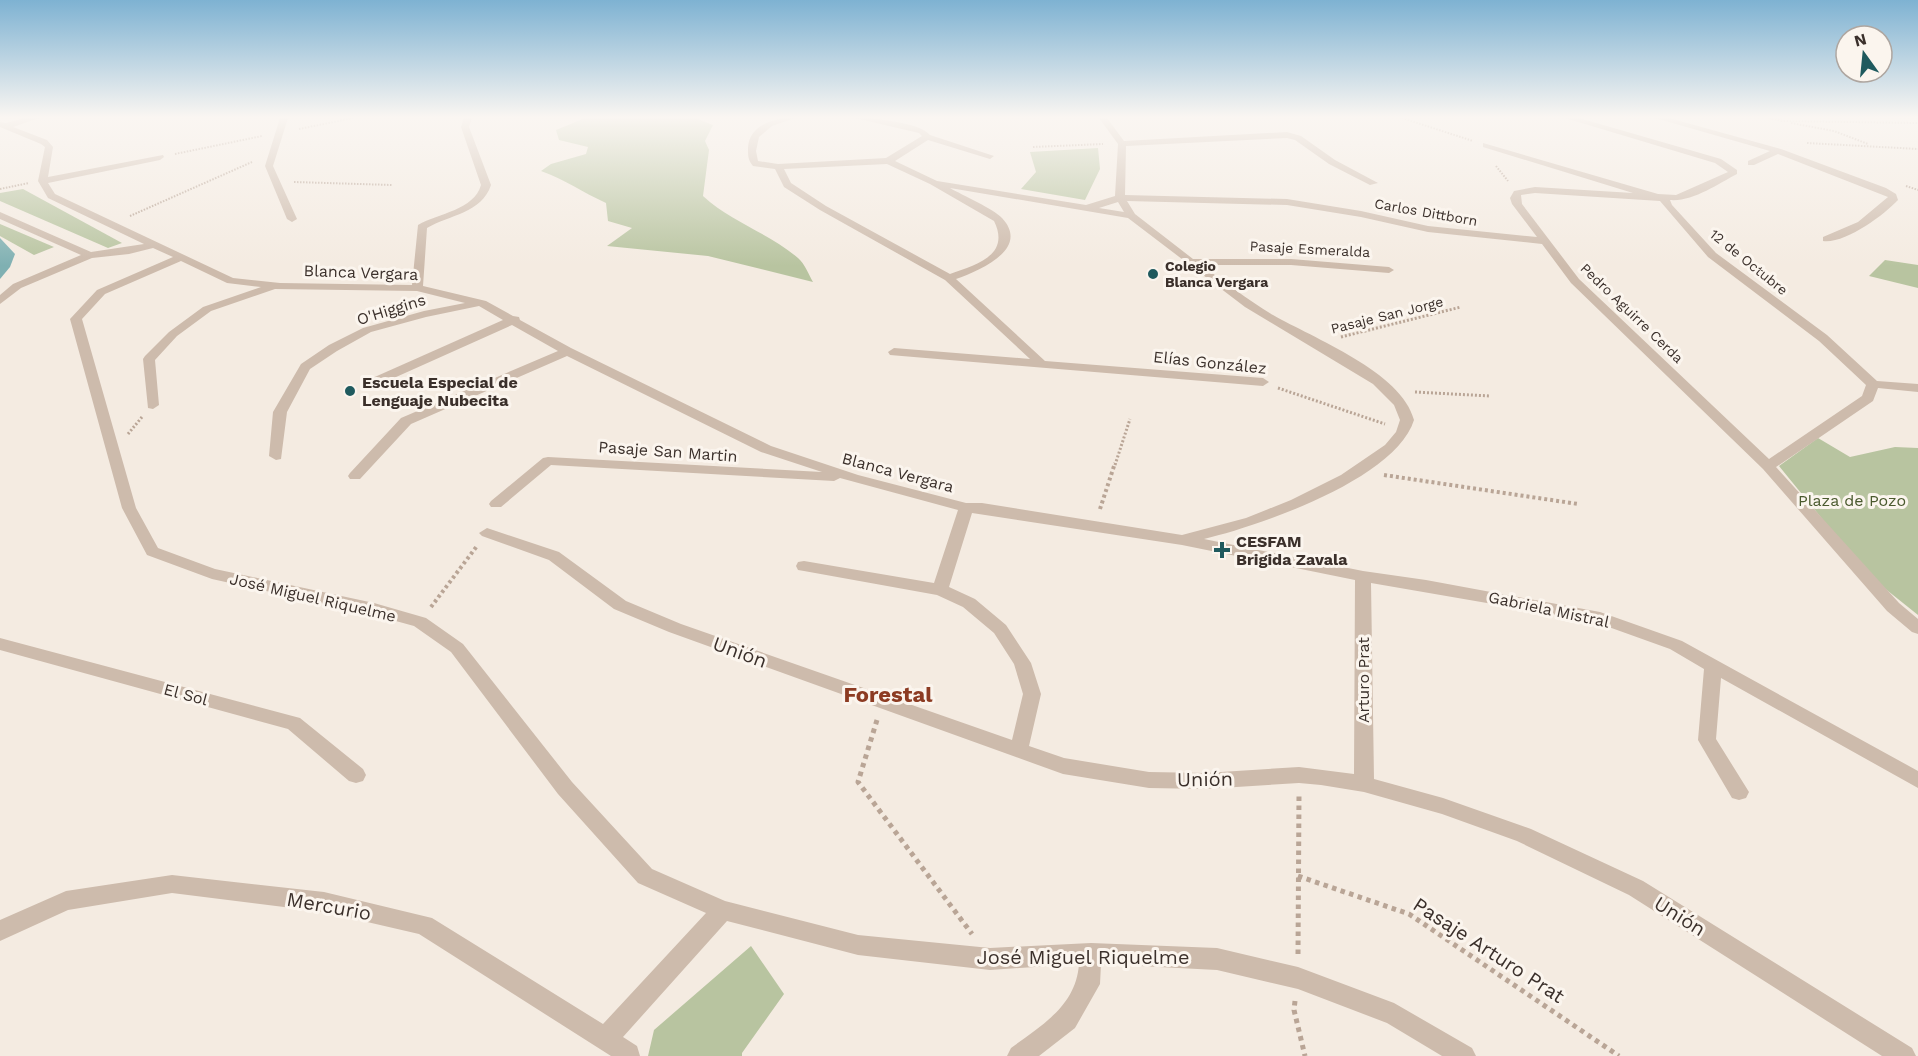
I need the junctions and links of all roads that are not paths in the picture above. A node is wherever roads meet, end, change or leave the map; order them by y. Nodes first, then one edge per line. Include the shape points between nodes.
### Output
1 (45, 167) edge
2 (110, 167) edge
3 (271, 167) edge
4 (480, 167) edge
5 (779, 167) edge
6 (901, 167) edge
7 (1123, 167) edge
8 (1342, 167) edge
9 (1559, 167) edge
10 (1727, 167) edge
11 (1822, 167) edge
12 (43, 181) junction
13 (933, 182) junction
14 (1373, 183) dead end
15 (1120, 198) junction
16 (1664, 199) junction
17 (1088, 208) junction
18 (0, 215) edge
19 (1131, 216) junction
20 (292, 219) dead end
21 (1827, 239) dead end
22 (1545, 241) junction
23 (152, 245) junction
24 (90, 255) junction
25 (180, 258) junction
26 (1192, 262) junction
27 (1389, 270) dead end
28 (949, 278) junction
29 (280, 286) junction
30 (417, 288) junction
31 (0, 301) edge
32 (482, 303) junction
33 (515, 319) junction
34 (567, 351) junction
35 (894, 352) dead end
36 (1040, 362) junction
37 (1263, 382) road end
38 (372, 383) dead end
39 (1873, 384) junction
40 (1918, 388) edge
41 (153, 405) road end
42 (276, 456) dead end
43 (1768, 466) junction
44 (355, 476) dead end
45 (853, 478) junction
46 (496, 504) dead end
47 (966, 508) junction
48 (487, 533) road end
49 (1182, 540) junction
50 (804, 566) dead end
51 (1363, 576) junction
52 (940, 590) junction
53 (1918, 628) edge
54 (0, 644) edge
55 (1713, 664) junction
56 (1018, 750) junction
57 (356, 775) dead end
58 (1918, 780) edge
59 (1364, 784) junction
60 (1739, 792) dead end
61 (723, 910) junction
62 (0, 931) edge
63 (1091, 953) junction
64 (606, 1038) junction
65 (628, 1054) dead end
66 (1019, 1056) edge
67 (1464, 1056) edge
68 (1904, 1056) edge

1 - 12 street
2 - 12 street
3 - 20 street
4 - 30 street via 486,194 478,202 422,227
5 - 28 street via 787,185
6 - 13 street
7 - 15 street
8 - 14 street
9 - 16 street
10 - 16 street via 1734,172 1687,196
11 - 21 street via 1893,196 1873,218 1847,234
12 - 23 street, Blanca Vergara via 51,196
13 - 17 street
13 - 28 street via 998,219 1004,228 998,254 981,266
15 - 17 street, Carlos Dittborn
15 - 19 street
15 - 22 street, Carlos Dittborn via 1287,202 1428,229
16 - 22 street, Pedro Aguirre Cerda via 1535,190 1517,194 1517,204
16 - 39 street, 12 de Octubre via 1712,255 1823,338
17 - 19 street
18 - 24 street
19 - 26 street
22 - 43 street, Pedro Aguirre Cerda via 1575,281
23 - 24 street
23 - 25 street, Blanca Vergara
24 - 31 street via 16,286
25 - 29 street, Blanca Vergara via 231,280
25 - 61 street, José Miguel Riquelme via 101,292 76,319 129,508 152,551 212,574 420,622 457,648 565,788 645,876
26 - 27 street, Pasaje Esmeralda via 1269,260
26 - 49 street, Blanca Vergara via 1267,316 1352,364 1390,393 1407,419 1406,431 1385,453 1359,471 1259,519
28 - 36 street
29 - 30 street, Blanca Vergara
29 - 41 street via 207,309 173,334 150,359
30 - 32 street, Blanca Vergara
32 - 33 street, Blanca Vergara
32 - 42 street, O'Higgins via 367,330 305,368 280,412
33 - 34 street, Blanca Vergara
33 - 38 street
34 - 44 street via 406,421
34 - 45 street, Blanca Vergara via 766,449
35 - 36 street, Elías González
36 - 37 street, Elías González
39 - 40 street
39 - 43 street via 1868,398
43 - 53 street, Pedro Aguirre Cerda via 1893,607
45 - 46 street, Pasaje San Martin via 548,461
45 - 47 street, Blanca Vergara
47 - 49 street, Blanca Vergara
47 - 52 street
48 - 56 street, Unión via 554,556 620,605 675,628
49 - 51 street, Gabriela Mistral
50 - 52 street
51 - 55 street, Gabriela Mistral via 1594,616 1676,645
51 - 59 street, Arturo Prat
52 - 56 street via 969,603 1000,629 1022,663 1032,694
54 - 57 street, El Sol via 294,723
55 - 58 street, Gabriela Mistral
55 - 60 street via 1707,740
56 - 59 street, Unión via 1063,766 1149,780 1299,775
59 - 68 street, Unión via 1443,806 1524,835 1636,888
61 - 63 street, José Miguel Riquelme via 858,945 990,959
61 - 64 street
62 - 64 street, Mercurio via 66,901 172,884 324,902 424,925
63 - 66 street via 1089,984 1067,1020
63 - 67 street, José Miguel Riquelme via 1217,958 1298,978 1394,1014
64 - 65 street, Mercurio

